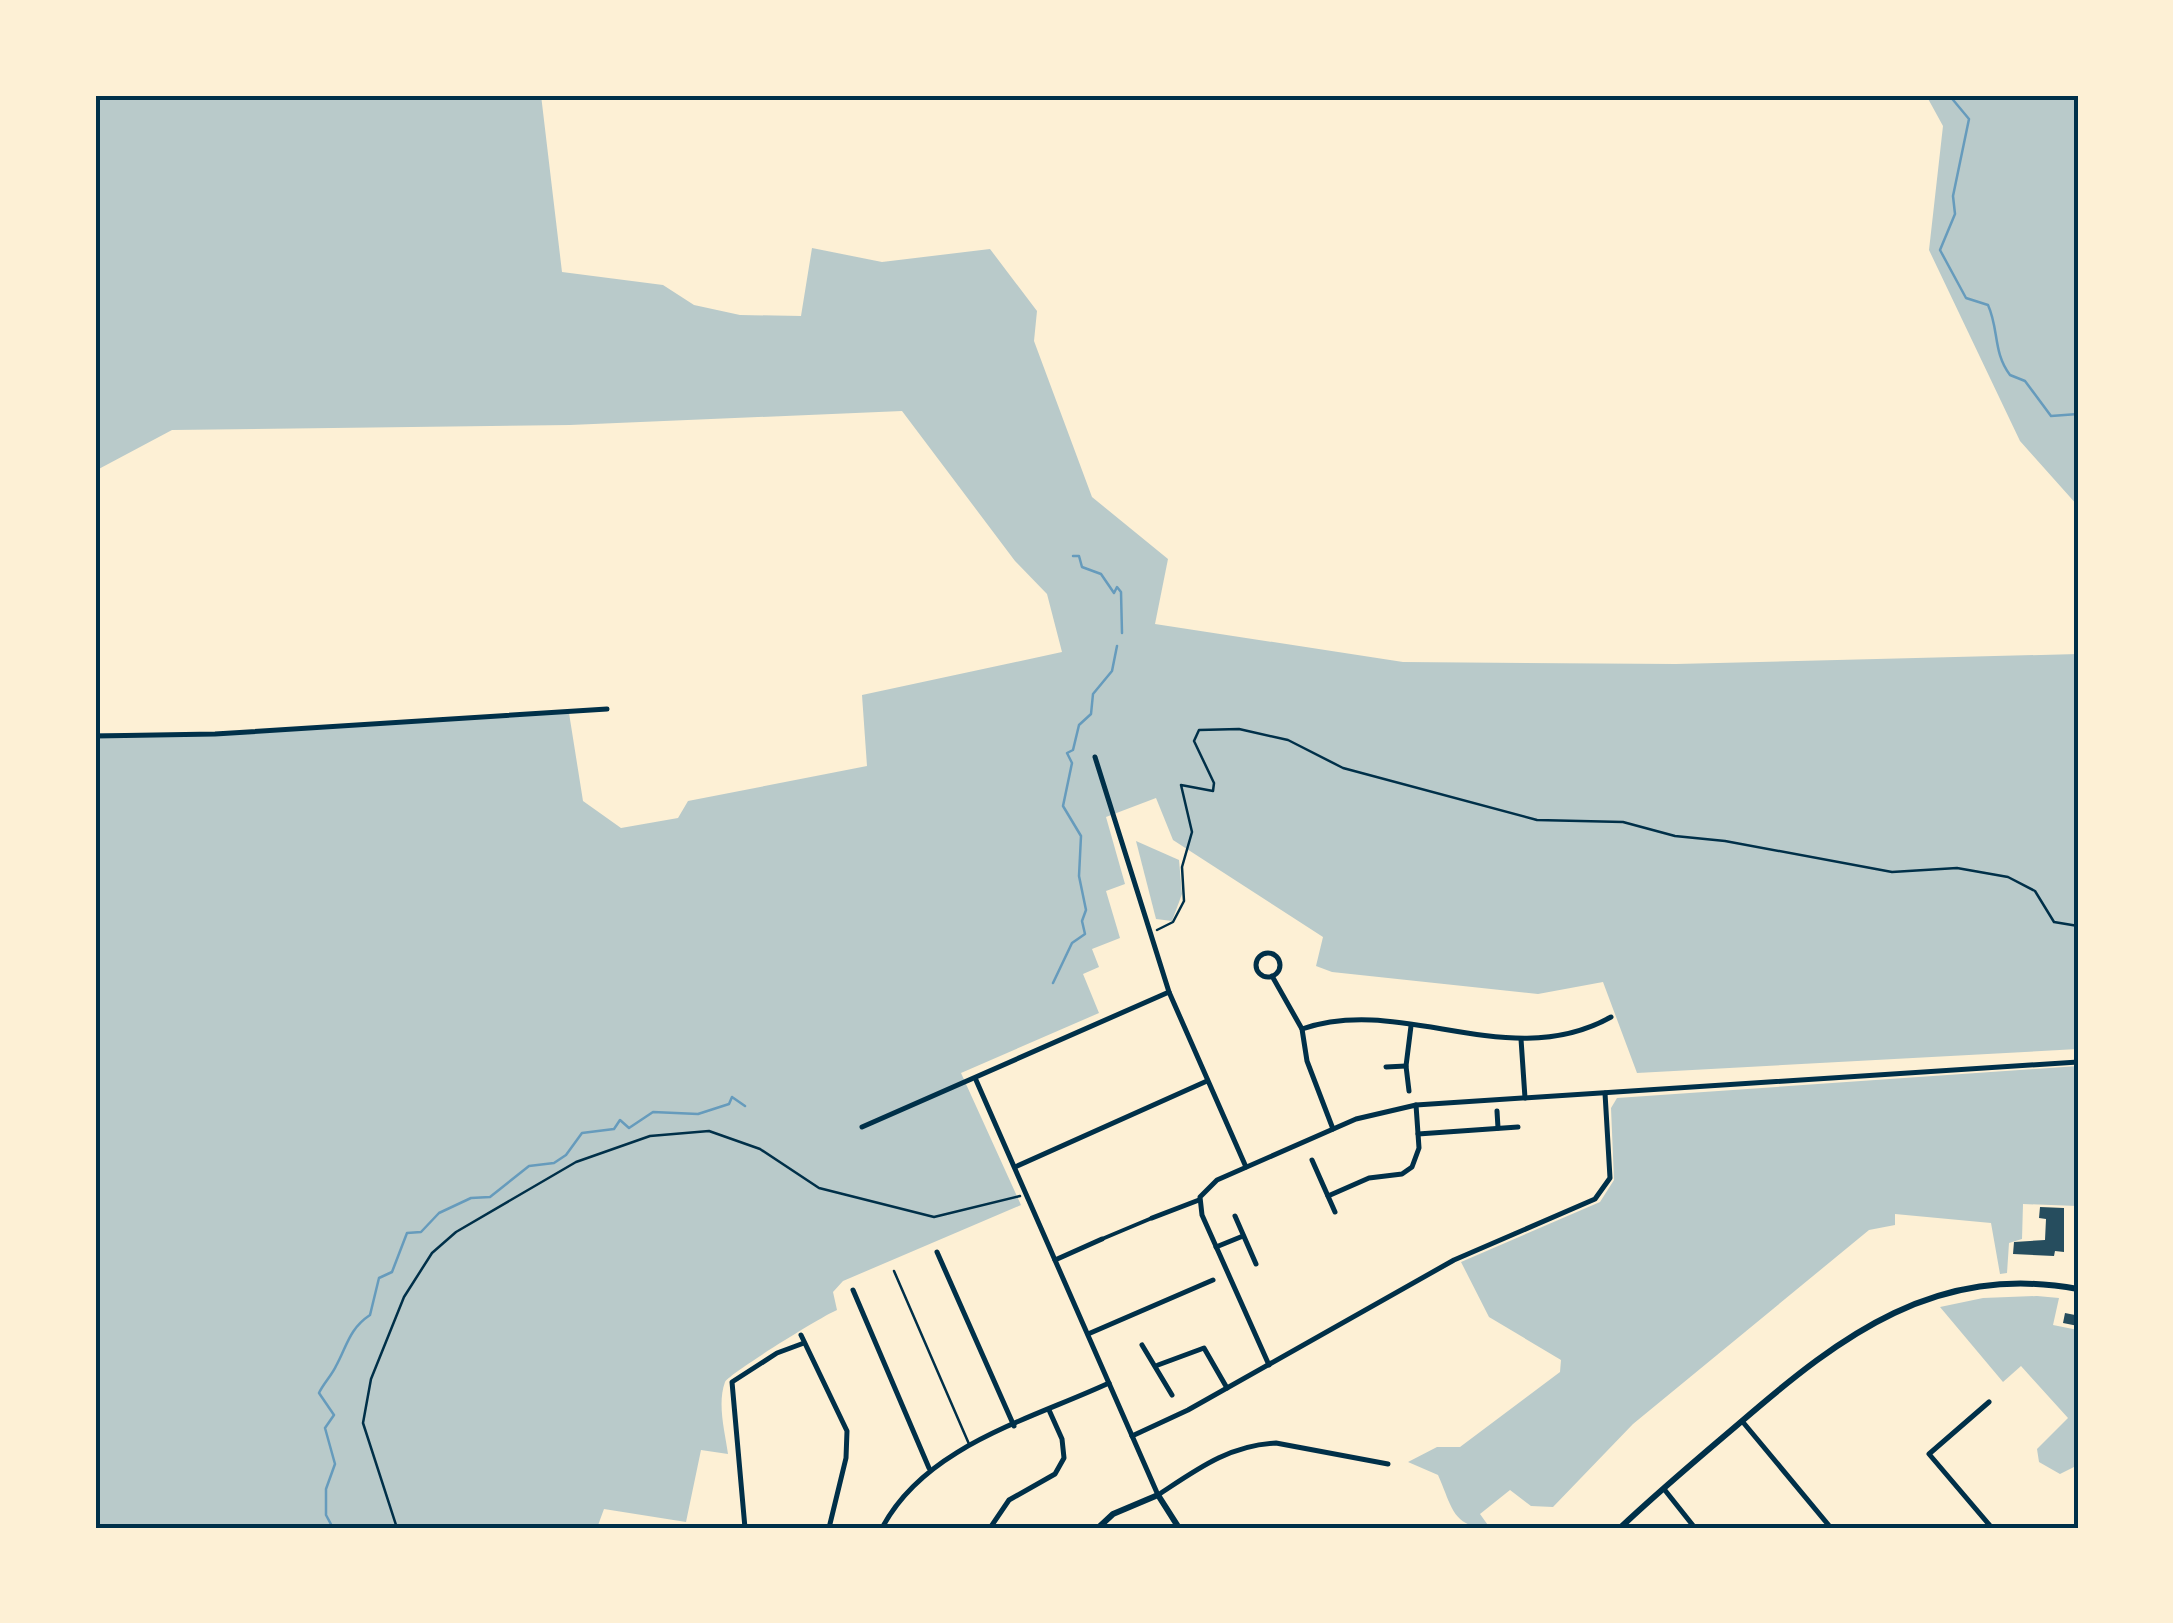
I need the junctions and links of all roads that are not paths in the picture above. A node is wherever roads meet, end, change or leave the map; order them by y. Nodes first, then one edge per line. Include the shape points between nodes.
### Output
1 (606, 709) dead end
2 (95, 736) edge
3 (1096, 757) dead end
4 (1272, 976) junction
5 (1169, 992) junction
6 (1610, 1017) dead end
7 (1411, 1026) junction
8 (1302, 1029) junction
9 (1521, 1039) junction
10 (2078, 1062) edge
11 (1406, 1066) junction
12 (1386, 1067) dead end
13 (976, 1080) junction
14 (1207, 1081) junction
15 (1408, 1091) dead end
16 (1605, 1092) junction
17 (1525, 1098) junction
18 (1416, 1105) junction
19 (1497, 1111) dead end
20 (1518, 1127) dead end
21 (862, 1128) dead end
22 (1498, 1128) junction
23 (1333, 1129) junction
24 (1418, 1134) junction
25 (1312, 1160) dead end
26 (1015, 1168) junction
27 (1246, 1168) junction
28 (1328, 1196) junction
29 (1199, 1199) junction
30 (1335, 1212) dead end
31 (1235, 1216) dead end
32 (1152, 1218) joint
33 (1243, 1236) junction
34 (1102, 1239) joint
35 (1216, 1247) junction
36 (937, 1252) dead end
37 (1055, 1260) junction
38 (1256, 1264) dead end
39 (894, 1271) dead end
40 (1213, 1280) dead end
41 (2078, 1289) edge
42 (852, 1290) dead end
43 (1088, 1334) junction
44 (801, 1335) dead end
45 (804, 1343) junction
46 (1142, 1345) dead end
47 (1158, 1366) junction
48 (1269, 1366) junction
49 (1109, 1383) junction
50 (1227, 1388) junction
51 (1172, 1394) dead end
52 (1989, 1402) dead end
53 (1049, 1410) junction
54 (1742, 1421) junction
55 (1014, 1426) junction
56 (1132, 1436) junction
57 (970, 1447) junction
58 (1388, 1464) dead end
59 (929, 1468) junction
60 (1664, 1489) junction
61 (1158, 1495) junction
62 (745, 1528) edge
63 (829, 1528) edge
64 (882, 1528) edge
65 (990, 1528) edge
66 (1098, 1528) edge
67 (1179, 1528) edge
68 (1620, 1528) edge
69 (1695, 1528) edge
70 (1831, 1528) edge
71 (1992, 1528) edge

1 - 2 street
3 - 5 street
4 - 4 street via 1256,968 1262,955 1278,960
4 - 8 street
5 - 13 street
5 - 14 street
6 - 9 street via 1567,1034
7 - 8 street via 1356,1018
7 - 9 street
7 - 11 street
8 - 23 street
9 - 17 street
10 - 16 street
11 - 12 street
11 - 15 street
13 - 21 street
13 - 26 street
14 - 26 street
14 - 27 street
16 - 17 street
16 - 48 street via 1610,1178 1594,1199 1454,1260
17 - 18 street
18 - 23 street
18 - 24 street
19 - 22 street
20 - 22 street
22 - 24 street
23 - 27 street
24 - 28 street via 1416,1161 1402,1174 1369,1178
25 - 28 street
26 - 37 street
27 - 29 street via 1209,1185
28 - 30 street
29 - 32 street
29 - 35 street
31 - 33 street
32 - 34 street
33 - 35 street
33 - 38 street
34 - 37 street
35 - 48 street
36 - 55 street
37 - 43 street
39 - 57 lane
40 - 43 street
41 - 54 street via 1998,1285 1912,1303 1823,1353
42 - 59 street
43 - 49 street
44 - 45 street
45 - 62 street via 732,1382
45 - 63 street via 847,1431
46 - 47 street
47 - 50 street via 1201,1347
47 - 51 street
48 - 50 street
49 - 53 street
49 - 56 street
50 - 56 street
52 - 71 street via 1929,1454
53 - 55 street
53 - 65 street via 1064,1458 1055,1474 1009,1500
54 - 60 street
54 - 70 street
55 - 57 street
56 - 61 street
57 - 59 street
58 - 61 street via 1259,1444 1210,1460
59 - 64 street
60 - 68 street
60 - 69 street
61 - 66 street via 1113,1514
61 - 67 street

